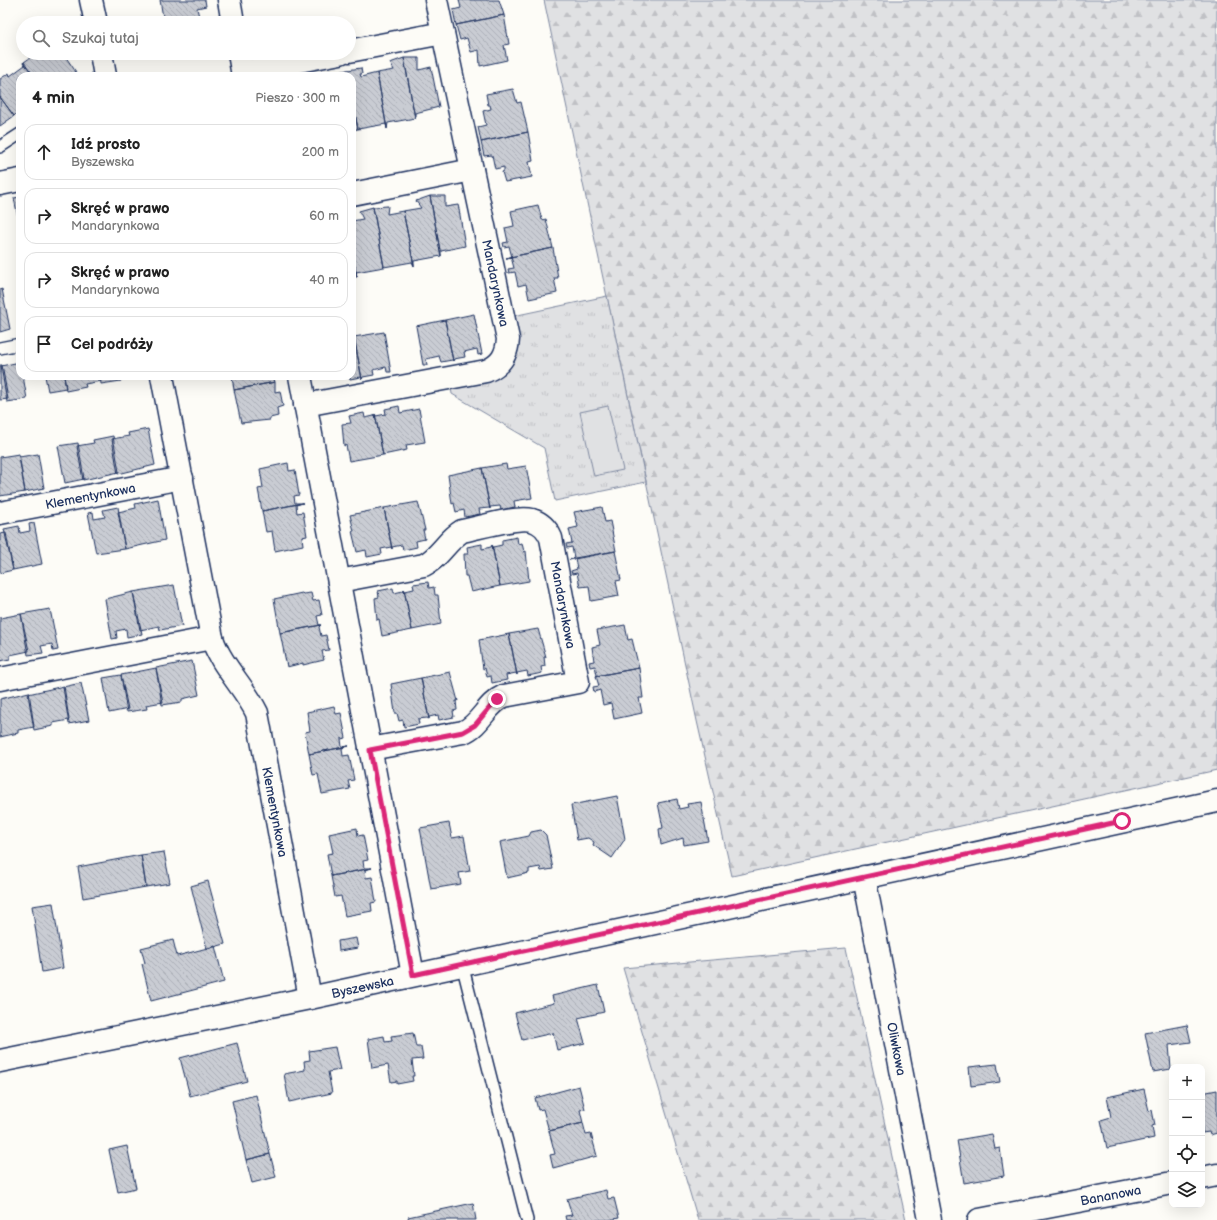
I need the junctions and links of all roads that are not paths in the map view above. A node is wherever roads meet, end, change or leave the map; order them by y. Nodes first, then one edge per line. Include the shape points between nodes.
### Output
1 (91, 0) edge
2 (229, 0) edge
3 (436, 0) edge
4 (94, 16) edge
5 (232, 16) edge
6 (443, 33) junction
7 (356, 50) edge
8 (102, 60) edge
9 (291, 60) edge
10 (242, 67) edge
11 (104, 72) edge
12 (16, 137) edge
13 (0, 147) edge
14 (472, 170) junction
15 (16, 181) edge
16 (0, 184) edge
17 (356, 193) edge
18 (16, 345) edge
19 (0, 348) edge
20 (163, 380) edge
21 (301, 380) edge
22 (306, 405) junction
23 (182, 478) junction
24 (0, 513) edge
25 (339, 581) junction
26 (212, 638) junction
27 (0, 679) edge
28 (370, 750) junction
29 (1217, 801) edge
30 (864, 877) junction
31 (462, 964) junction
32 (413, 975) junction
33 (310, 998) junction
34 (0, 1061) edge
35 (1217, 1175) edge
36 (1205, 1177) edge
37 (1169, 1184) edge
38 (527, 1220) edge
39 (930, 1220) edge
40 (979, 1220) edge

1 - 4 street
2 - 5 street
3 - 6 street, Mandarynkowa
6 - 7 street
6 - 14 street, Mandarynkowa
8 - 11 street
9 - 10 street
12 - 13 lane
14 - 17 street
14 - 22 street, Mandarynkowa via 508,339 504,358 486,371
15 - 16 street
18 - 19 lane
20 - 23 street, Klementynkowa
21 - 22 street
22 - 25 street
23 - 24 street, Klementynkowa
23 - 26 street, Klementynkowa
25 - 28 street
25 - 28 street, Mandarynkowa via 424,565 462,531 518,520 540,523 548,530 552,546 578,682 497,699 475,725 463,732
26 - 27 street
26 - 33 street, Klementynkowa via 222,662 257,713
28 - 32 street
29 - 30 street, Byszewska
30 - 31 street, Byszewska
30 - 39 street, Oliwkowa
31 - 32 street, Byszewska
31 - 38 lane
32 - 33 street, Byszewska
33 - 34 street, Byszewska
35 - 36 street
37 - 40 street, Bananowa

